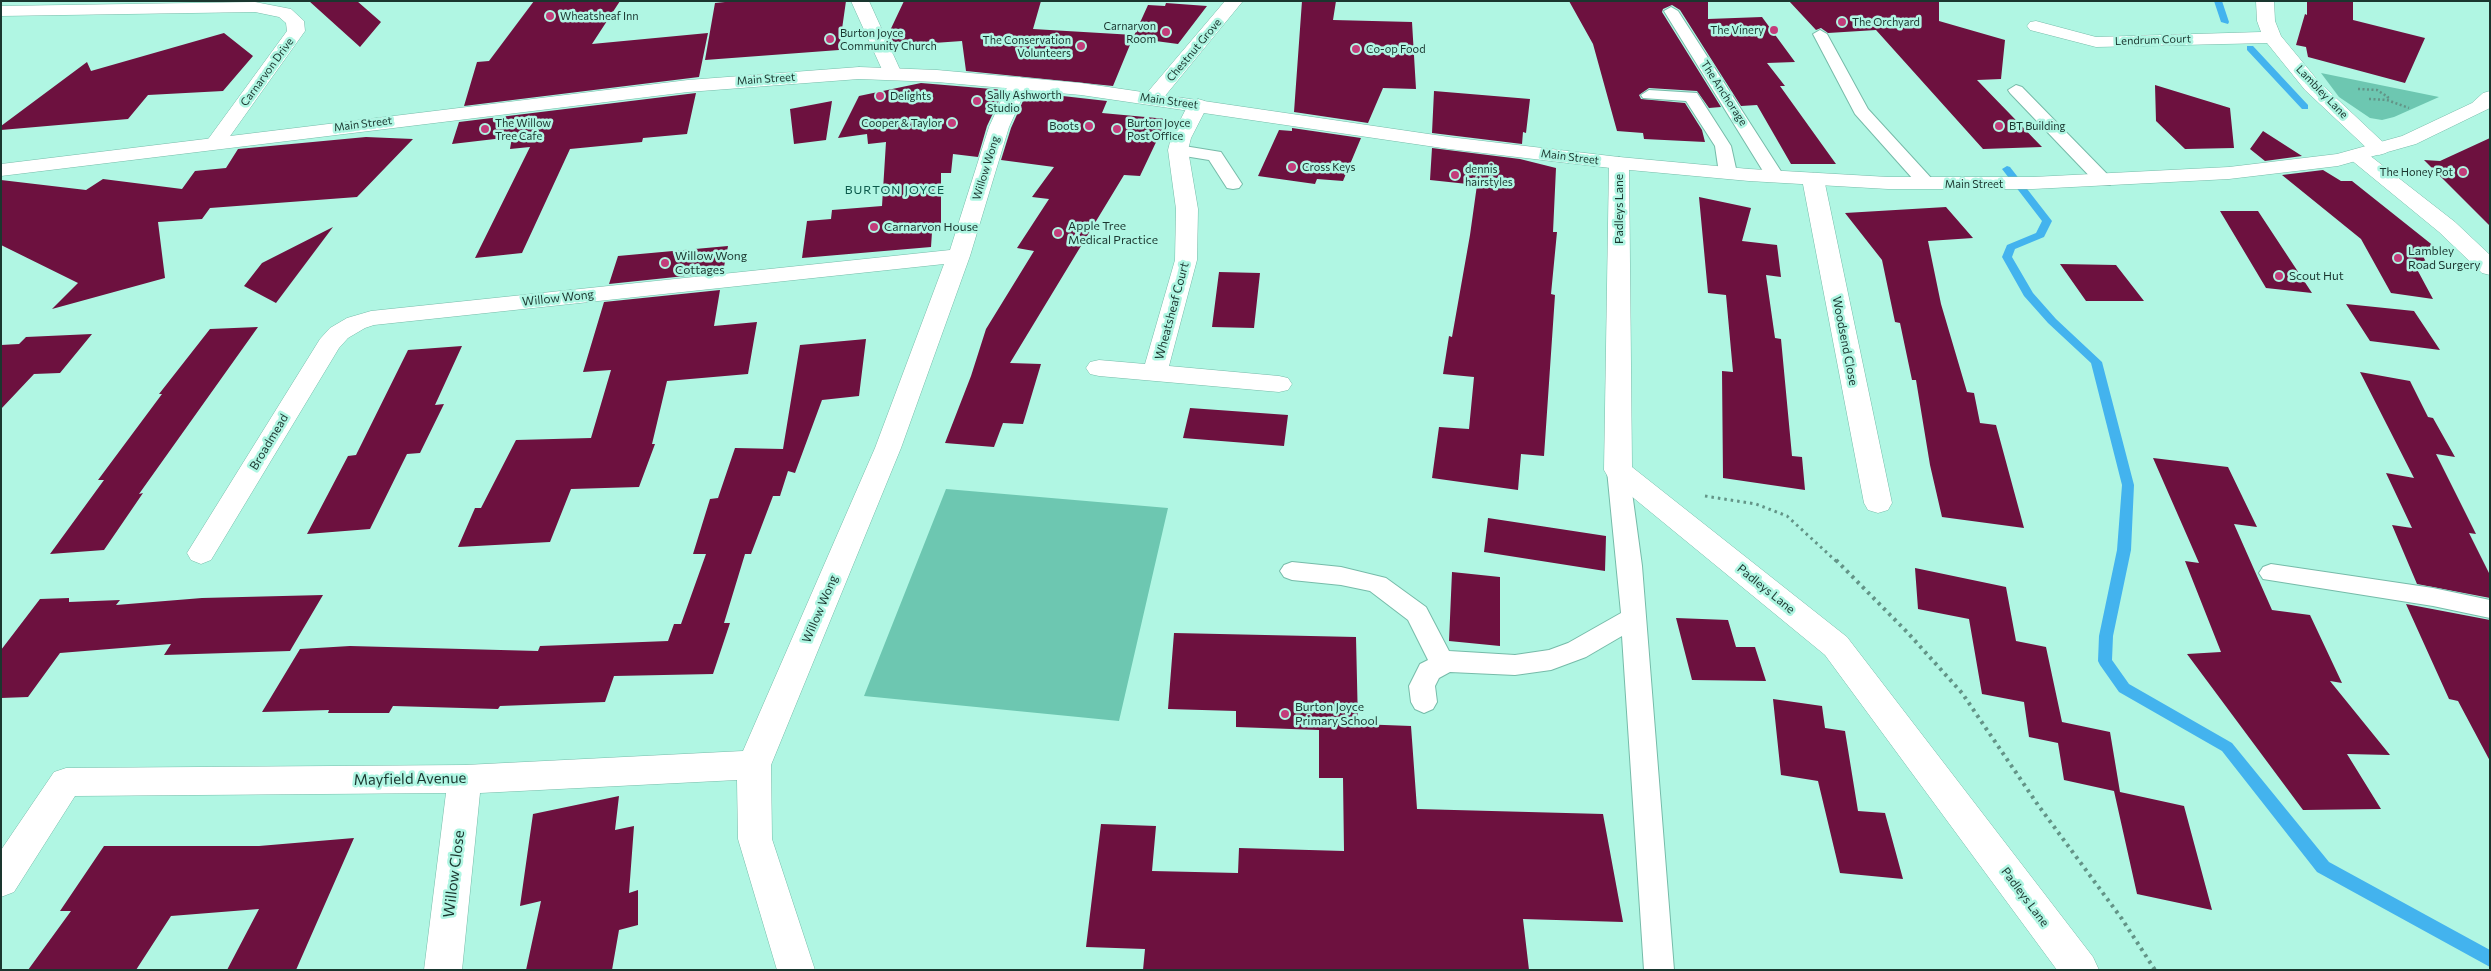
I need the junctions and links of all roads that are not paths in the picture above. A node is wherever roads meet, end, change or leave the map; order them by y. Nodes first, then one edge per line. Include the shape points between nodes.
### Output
1 (860, 1) edge
2 (1234, 1) edge
3 (2265, 1) edge
4 (2, 11) edge
5 (1671, 11) dead end
6 (2036, 26) dead end
7 (1820, 34) dead end
8 (2272, 37) junction
9 (893, 74) junction
10 (1019, 83) junction
11 (2016, 90) dead end
12 (1649, 95) dead end
13 (2490, 96) edge
14 (1153, 98) junction
15 (1198, 105) junction
16 (216, 142) junction
17 (1178, 150) junction
18 (2379, 150) junction
19 (2347, 158) junction
20 (1619, 163) junction
21 (1, 170) edge
22 (1728, 173) junction
23 (1775, 176) junction
24 (1813, 179) junction
25 (2104, 181) junction
26 (1233, 184) dead end
27 (1927, 184) junction
28 (960, 256) junction
29 (2490, 268) edge
30 (339, 333) joint
31 (1099, 368) dead end
32 (1155, 372) junction
33 (1279, 384) dead end
34 (1618, 470) junction
35 (1878, 503) dead end
36 (201, 554) dead end
37 (1292, 571) dead end
38 (2271, 573) dead end
39 (2490, 609) edge
40 (1634, 617) junction
41 (1443, 664) junction
42 (1424, 702) dead end
43 (754, 765) junction
44 (465, 779) junction
45 (1, 881) edge
46 (443, 970) edge
47 (796, 970) edge
48 (1659, 970) edge
49 (2080, 970) edge

1 - 9 street
2 - 14 street, Chestnut Grove
3 - 8 street, Lambley Lane via 2266,21
4 - 16 street, Carnarvon Drive via 255,7 285,13 295,21 296,30
5 - 23 lane, The Anchorage
6 - 8 street, Lendrum Court via 2096,42
7 - 27 lane via 1861,111
8 - 18 street, Lambley Lane via 2312,86
9 - 10 street, Main Street
9 - 16 street, Main Street via 735,81
10 - 14 street, Main Street
10 - 28 street, Willow Wong via 998,127
11 - 25 lane
12 - 22 lane via 1691,96 1723,146
13 - 18 street, Main Street via 2479,107 2439,127
14 - 15 street, Main Street
15 - 17 street, Wheatsheaf Court
15 - 20 street, Main Street via 1449,143
16 - 21 street, Main Street
17 - 26 lane via 1215,156
17 - 32 street, Wheatsheaf Court via 1187,209 1186,260
18 - 19 street, Main Street
19 - 25 street, Main Street via 2229,173
19 - 29 street via 2446,227
20 - 22 street, Main Street
20 - 34 street, Padleys Lane
22 - 23 street, Main Street
23 - 24 street, Main Street
24 - 27 street, Main Street
24 - 35 street, Woodsend Close
25 - 27 street, Main Street
28 - 30 street, Willow Wong via 371,318
28 - 43 street, Willow Wong via 888,448
30 - 36 street, Broadmead via 329,344
31 - 32 street, Wheatsheaf Court
32 - 33 street, Wheatsheaf Court
34 - 40 lane
34 - 49 street, Padleys Lane via 1836,646
37 - 41 lane via 1377,584 1417,614
38 - 39 lane via 2433,597
40 - 41 lane via 1577,650 1551,660 1515,666 1448,661
40 - 48 lane
41 - 42 lane via 1429,672 1422,686
43 - 44 street, Mayfield Avenue
43 - 47 street, Willow Wong via 755,838
44 - 45 street, Mayfield Avenue via 66,782
44 - 46 street, Willow Close

